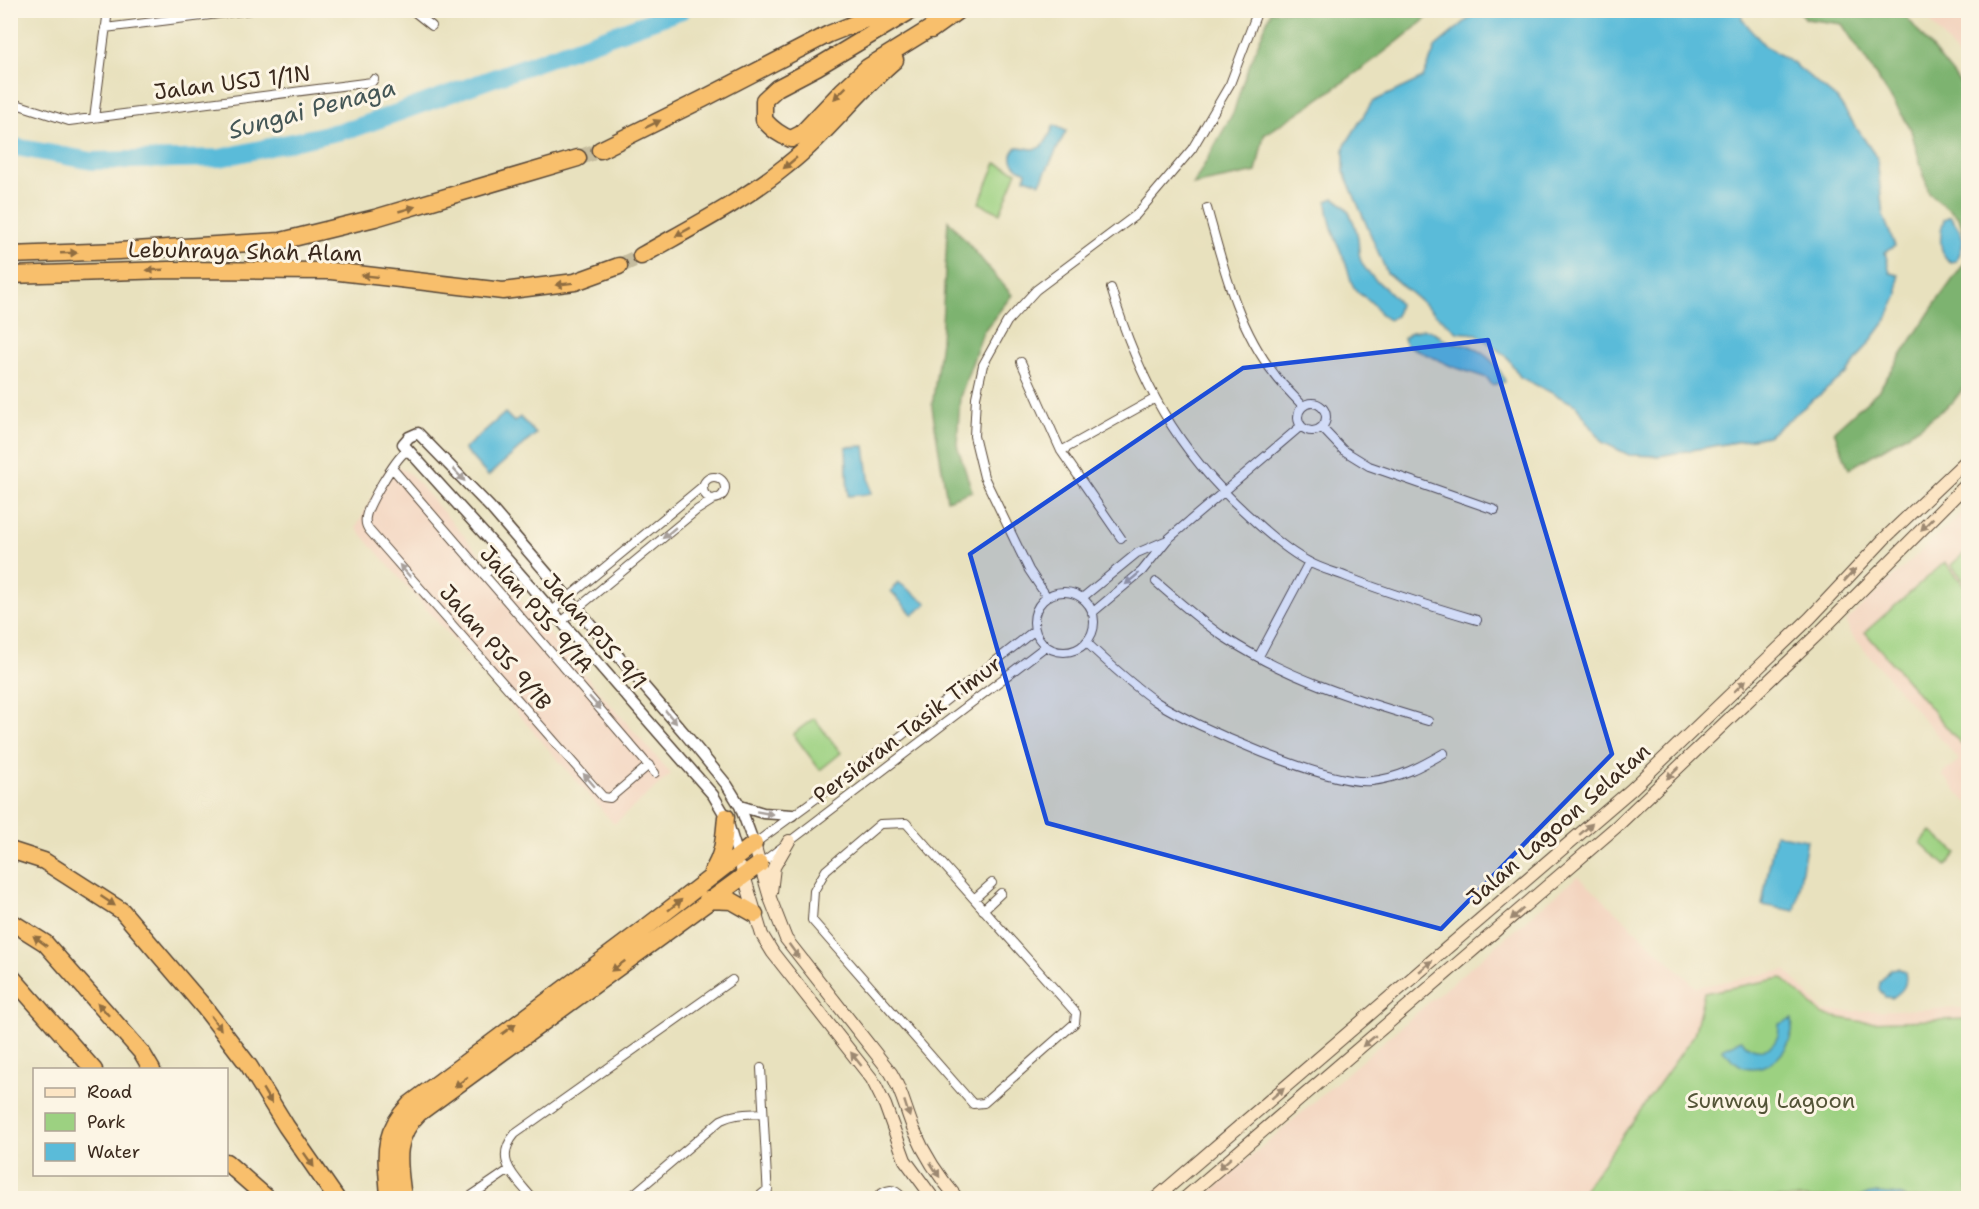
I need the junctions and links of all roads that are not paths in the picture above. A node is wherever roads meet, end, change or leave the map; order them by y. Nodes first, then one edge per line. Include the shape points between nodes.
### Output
1 (14, 10) edge
2 (108, 10) edge
3 (251, 10) edge
4 (412, 10) edge
5 (866, 10) edge
6 (889, 10) edge
7 (912, 10) edge
8 (959, 10) edge
9 (1258, 10) edge
10 (939, 23) junction
11 (432, 26) dead end
12 (10, 28) edge
13 (105, 28) junction
14 (829, 34) junction
15 (375, 79) dead end
16 (10, 102) edge
17 (94, 118) junction
18 (600, 150) tunnel mouth
19 (578, 158) tunnel mouth
20 (1208, 208) dead end
21 (10, 255) edge
22 (641, 256) tunnel mouth
23 (619, 266) tunnel mouth
24 (10, 275) edge
25 (1111, 288) dead end
26 (1021, 362) dead end
27 (1154, 399) junction
28 (1303, 406) junction
29 (1301, 426) junction
30 (1322, 428) junction
31 (1061, 451) junction
32 (411, 453) junction
33 (1968, 459) edge
34 (392, 468) junction
35 (1968, 483) edge
36 (704, 485) junction
37 (1223, 492) junction
38 (1952, 497) junction
39 (716, 498) junction
40 (1968, 499) edge
41 (1495, 510) dead end
42 (1121, 538) dead end
43 (1167, 540) junction
44 (505, 557) junction
45 (1309, 562) junction
46 (484, 575) junction
47 (1156, 582) dead end
48 (568, 597) junction
49 (1047, 597) junction
50 (1082, 598) junction
51 (578, 609) junction
52 (552, 612) junction
53 (1092, 613) junction
54 (1810, 618) junction
55 (1477, 620) dead end
56 (561, 622) junction
57 (1035, 630) junction
58 (1822, 630) junction
59 (1086, 642) junction
60 (1046, 646) junction
61 (1259, 656) junction
62 (1428, 721) dead end
63 (1444, 753) dead end
64 (648, 765) junction
65 (655, 773) dead end
66 (740, 806) junction
67 (792, 815) junction
68 (726, 817) junction
69 (789, 841) junction
70 (754, 844) junction
71 (13, 849) edge
72 (738, 856) junction
73 (759, 864) junction
74 (743, 875) junction
75 (708, 878) junction
76 (992, 883) dead end
77 (1001, 893) dead end
78 (771, 898) junction
79 (974, 899) junction
80 (708, 900) junction
81 (983, 910) junction
82 (755, 914) junction
83 (10, 921) edge
84 (10, 975) edge
85 (732, 980) dead end
86 (92, 1068) edge
87 (151, 1068) edge
88 (760, 1068) dead end
89 (763, 1113) junction
90 (228, 1164) edge
91 (509, 1170) junction
92 (768, 1194) edge
93 (267, 1198) edge
94 (336, 1198) edge
95 (389, 1198) edge
96 (403, 1198) edge
97 (468, 1198) edge
98 (532, 1198) edge
99 (629, 1198) edge
100 (757, 1198) edge
101 (874, 1198) edge
102 (903, 1198) edge
103 (933, 1198) edge
104 (957, 1198) edge
105 (1156, 1198) edge
106 (1185, 1198) edge

1 - 12 street
2 - 13 street
3 - 13 street
4 - 11 street
5 - 14 highway
6 - 14 highway
10 -> 7 highway via 868,67 801,134 791,139 771,129 764,120 764,100 777,88
8 - 10 highway
9 - 49 street via 1230,84 1192,149 1136,214 1036,290 1007,322 982,365 974,436 984,477 1029,570
10 -> 22 highway via 878,74 786,167 725,208
13 - 17 street
18 -> 14 highway
15 - 17 street, Jalan USJ 1/1N
16 - 17 street, Jalan USJ 1/1N via 69,121
21 -> 19 highway, Lebuhraya Shah Alam via 282,241
20 - 28 street via 1228,282 1250,336 1274,375
23 -> 24 highway, Lebuhraya Shah Alam via 575,282 503,291 331,271 168,270
25 - 27 street via 1122,326
26 - 31 street
27 - 31 street
27 - 37 street via 1190,455
28 - 29 street via 1298,416
28 - 30 street via 1313,403 1322,407 1326,417
29 - 30 street via 1309,431
29 - 37 street
30 - 41 street via 1343,450 1369,466
31 - 42 street
32 - 34 street via 405,452
32 - 44 street, Jalan PJS 9/1
32 -> 48 street, Jalan PJS 9/1 via 403,444 418,433 490,507
54 -> 33 main road, Jalan Lagoon Selatan via 1885,538
34 - 46 street, Jalan PJS 9/1A
64 -> 34 street, Jalan PJS 9/1B via 610,798 603,797 377,540 366,525 366,516
35 - 38 main road, Jalan Lagoon Selatan
36 - 39 street via 706,495
36 - 39 street via 714,477 723,481 725,491
36 - 48 street
37 - 43 street
37 - 45 street via 1265,531
38 - 40 main road
38 -> 58 main road, Jalan Lagoon Selatan
39 -> 51 street
43 - 50 street via 1137,553
43 -> 53 street via 1142,571
44 - 46 street
44 - 52 street, Jalan PJS 9/1
45 - 55 street via 1393,595
45 - 61 street
46 -> 64 street, Jalan PJS 9/1A
47 - 61 street via 1225,638
48 - 51 street, Jalan PJS 9/1
48 - 52 street
49 - 50 street via 1065,592
49 - 57 street via 1035,615
50 - 53 street
51 - 56 street
51 -> 66 street, Jalan PJS 9/1 via 727,784
52 - 56 street, Jalan PJS 9/1
53 - 59 street via 1093,628
54 - 58 main road
105 -> 54 main road, Jalan Lagoon Selatan via 1624,796
56 - 68 street, Jalan PJS 9/1 via 691,770
57 - 60 street
57 - 67 street, Persiaran Tasik Timur via 897,739
58 -> 106 main road, Jalan Lagoon Selatan via 1616,827
59 - 60 street via 1062,651
59 - 63 street via 1124,678 1191,722 1295,765 1356,781 1371,781 1413,771
60 - 69 street, Persiaran Tasik Timur
61 - 62 street via 1348,697
64 - 65 street, Jalan PJS 9/1A
66 -> 67 street
66 - 70 street, Jalan PJS 9/1
67 - 70 street, Persiaran Tasik Timur
68 - 72 street, Jalan PJS 9/1
68 - 75 highway via 719,862
69 - 73 street, Persiaran Tasik Timur
69 - 78 main road via 774,867
70 - 72 highway
70 - 73 main road
71 -> 94 highway via 44,861 122,911 249,1066
72 - 74 main road
72 - 75 highway
73 - 74 highway
73 - 78 main road
74 - 80 highway
74 - 82 main road
95 -> 75 highway via 387,1144 394,1122 405,1108
76 - 79 street
77 - 81 street
78 -> 104 main road via 794,951 891,1073 927,1157
79 - 81 street
79 - 81 street via 906,823 880,824 826,870 814,891 812,920 973,1104 984,1103 1075,1023 1076,1013
80 - 82 highway via 732,901
80 -> 96 highway via 411,1120 399,1149
103 -> 82 main road via 905,1160 872,1079 773,953
87 -> 83 highway via 142,1053 45,944
84 - 86 highway
85 - 91 street via 515,1134 505,1150
88 - 89 street
89 - 92 street
89 - 99 street via 732,1115 721,1120
90 - 93 highway
91 - 97 street
91 - 98 street
92 - 100 street
101 - 102 street via 890,1189

